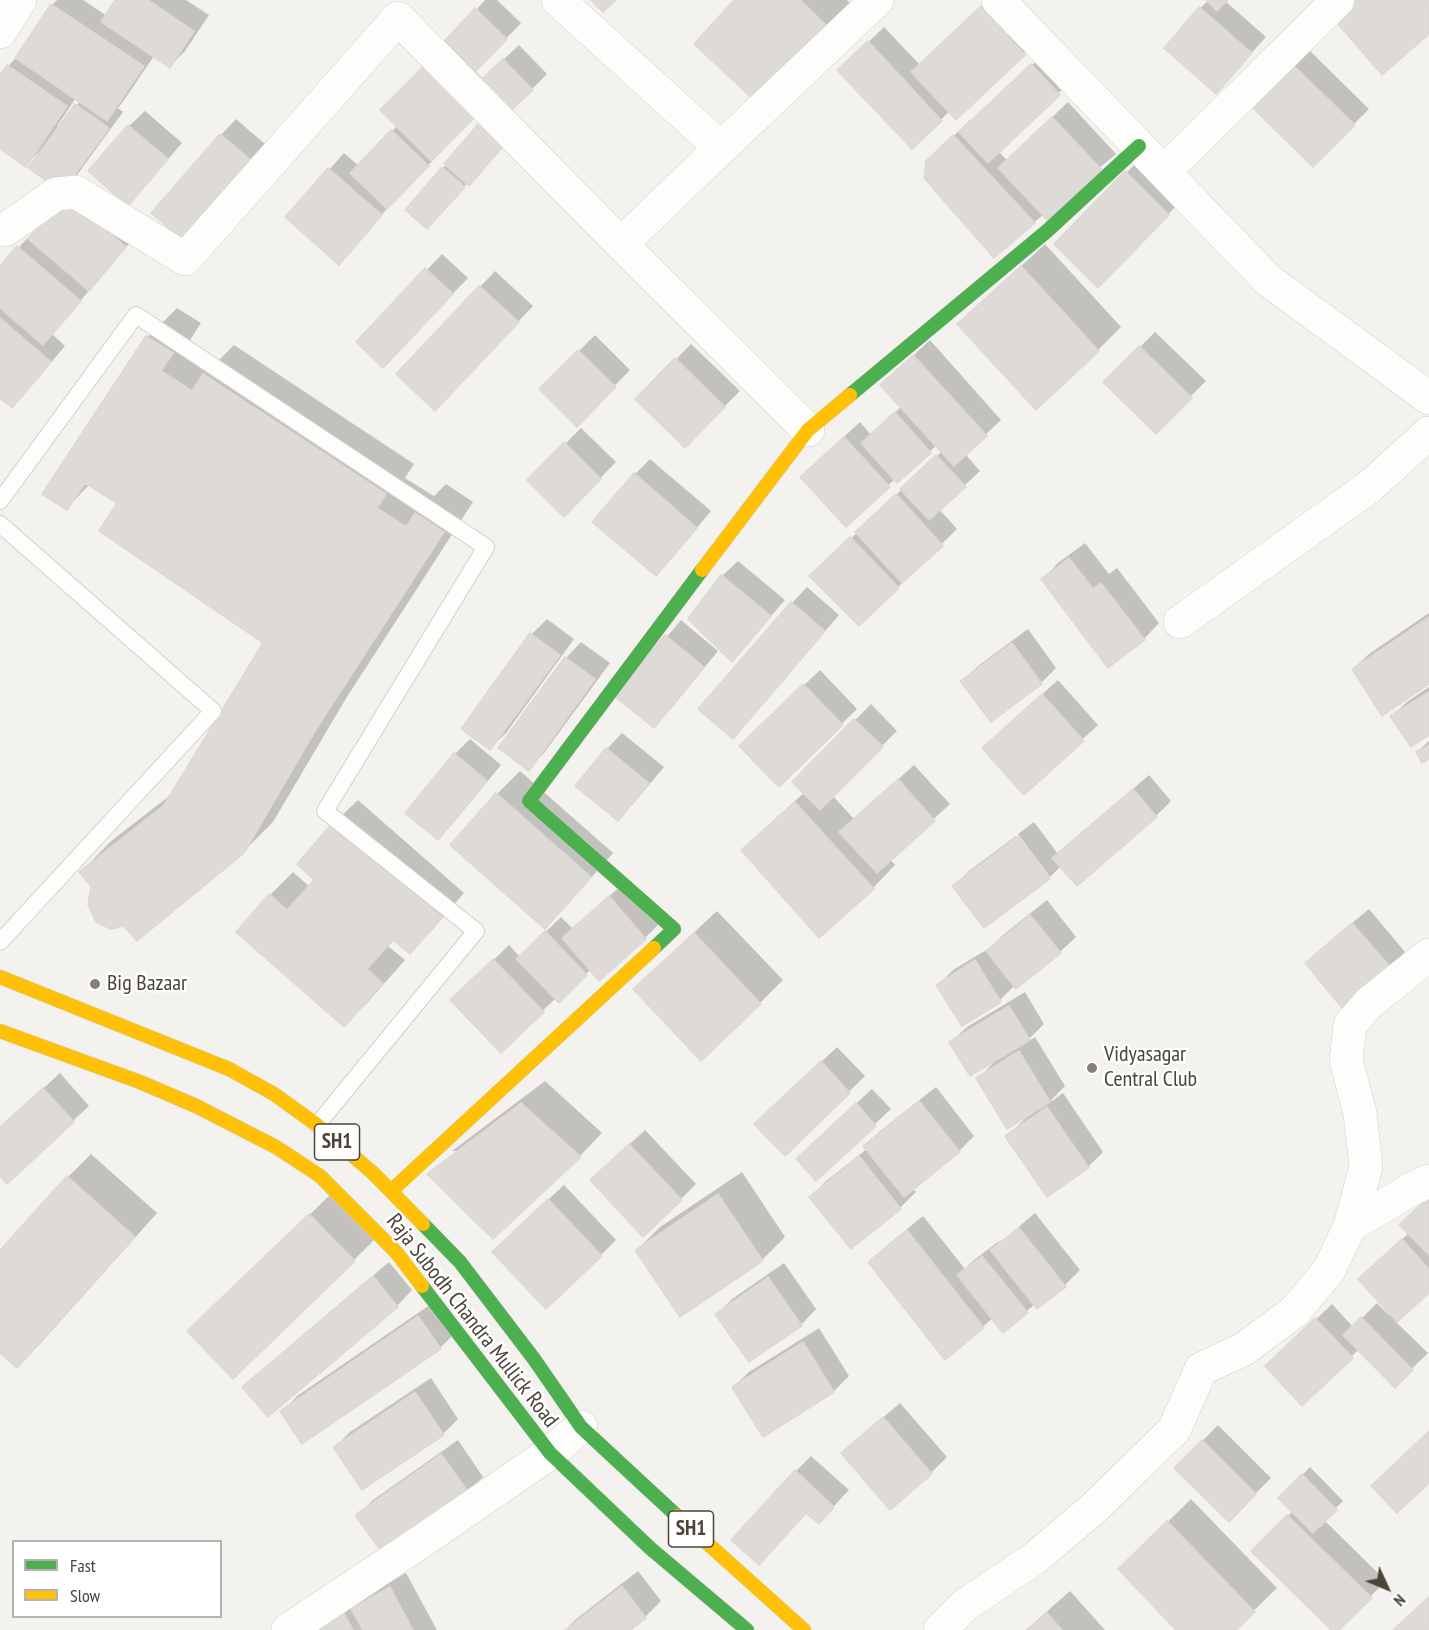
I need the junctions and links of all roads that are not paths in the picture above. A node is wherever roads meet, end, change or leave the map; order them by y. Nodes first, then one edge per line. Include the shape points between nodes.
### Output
1 (20, 0) edge
2 (558, 0) edge
3 (877, 0) edge
4 (998, 0) edge
5 (1338, 0) edge
6 (0, 32) edge
7 (1138, 146) junction
8 (721, 148) junction
9 (1164, 172) junction
10 (2, 231) edge
11 (621, 244) junction
12 (1429, 398) edge
13 (808, 430) junction
14 (1429, 433) edge
15 (0, 501) edge
16 (0, 524) edge
17 (1180, 622) dead end
18 (0, 942) edge
19 (1429, 955) edge
20 (0, 977) edge
21 (0, 1031) edge
22 (317, 1125) junction
23 (1429, 1180) edge
24 (391, 1191) junction
25 (1350, 1226) junction
26 (581, 1427) junction
27 (550, 1453) junction
28 (288, 1630) edge
29 (747, 1630) edge
30 (804, 1630) edge
31 (940, 1630) edge

1 - 6 street
2 - 8 street
3 - 8 street
4 - 7 street
5 - 9 street
7 - 9 street
7 - 13 main road via 1047,231
8 - 11 street
9 - 12 street via 1268,280
10 - 11 street via 56,194 76,192 185,259 398,18
11 - 13 street
13 - 24 main road via 529,801 674,929
14 - 17 street via 1369,487
15 - 22 lane via 136,315 486,548 325,811 476,931
16 - 18 lane via 213,711
19 - 25 street via 1369,1003 1350,1025 1346,1060 1360,1113 1366,1167
20 - 22 main road, Raja Subodh Chandra Mullick Road / SH1 via 229,1069 274,1094
21 - 27 main road, Raja Subodh Chandra Mullick Road / SH1 via 196,1106 276,1147 320,1176 396,1252
22 - 24 main road, Raja Subodh Chandra Mullick Road / SH1
23 - 25 street
24 - 26 main road, Raja Subodh Chandra Mullick Road / SH1 via 460,1262
25 - 31 street via 1329,1270 1295,1311 1244,1349 1201,1369 1174,1430 1086,1515 1035,1558 965,1605
26 - 27 street
26 - 30 main road, Raja Subodh Chandra Mullick Road / SH1
27 - 28 street
27 - 29 main road, Raja Subodh Chandra Mullick Road / SH1 via 650,1548

